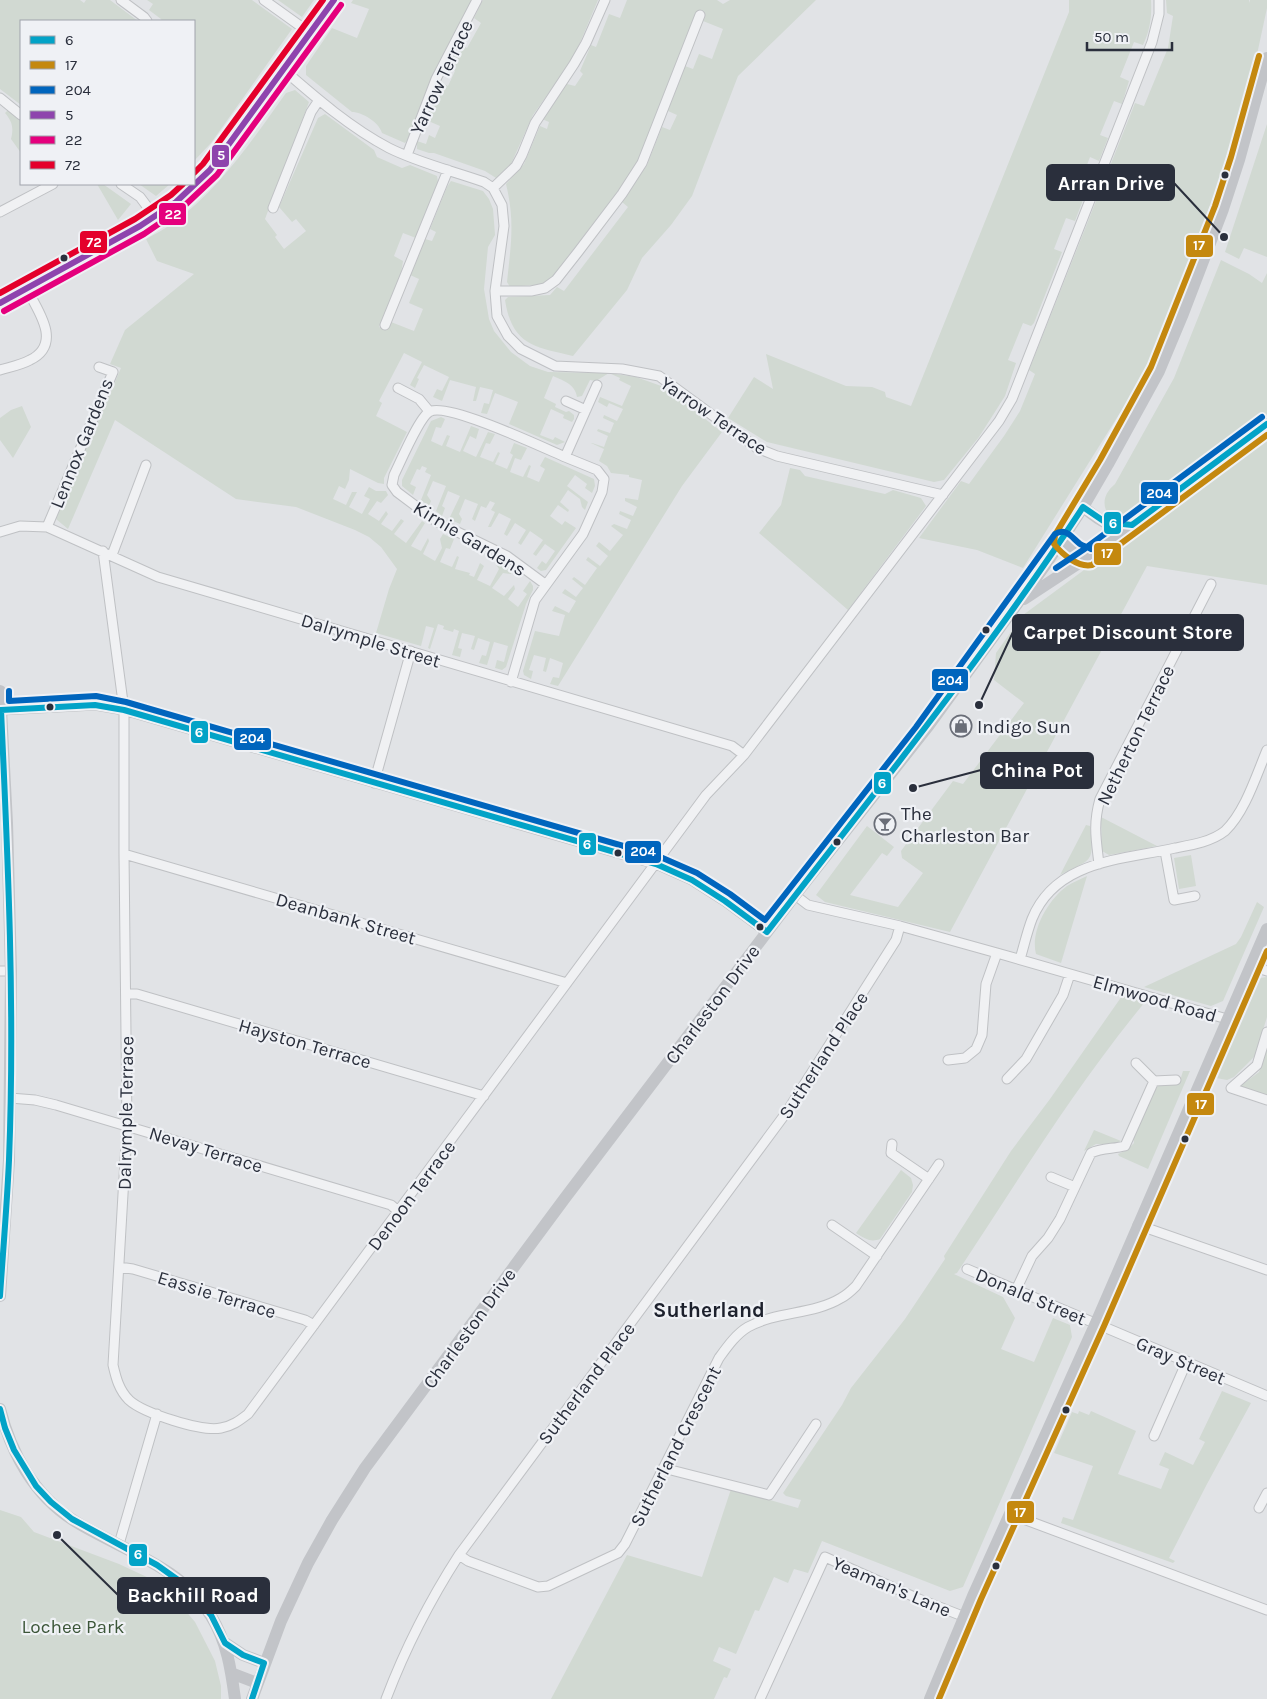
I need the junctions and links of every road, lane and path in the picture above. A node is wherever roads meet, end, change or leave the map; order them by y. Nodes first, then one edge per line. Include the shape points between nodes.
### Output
1 (121, 0) edge
2 (264, 0) edge
3 (334, 0) edge
4 (477, 0) edge
5 (605, 0) edge
6 (1159, 0) edge
7 (700, 15) dead end
8 (146, 20) edge
9 (310, 33) junction
10 (1267, 58) edge
11 (284, 70) junction
12 (0, 98) edge
13 (319, 100) junction
14 (20, 114) edge
15 (407, 155) junction
16 (448, 170) junction
17 (195, 184) edge
18 (50, 185) edge
19 (122, 185) edge
20 (194, 185) edge
21 (493, 188) junction
22 (273, 208) dead end
23 (0, 212) edge
24 (155, 216) junction
25 (26, 288) junction
26 (495, 291) junction
27 (0, 303) edge
28 (385, 325) dead end
29 (99, 367) dead end
30 (0, 370) edge
31 (597, 385) dead end
32 (398, 388) dead end
33 (566, 401) dead end
34 (586, 410) junction
35 (429, 411) junction
36 (1267, 424) edge
37 (565, 457) junction
38 (146, 465) dead end
39 (943, 495) junction
40 (1082, 507) junction
41 (1132, 525) junction
42 (47, 527) junction
43 (0, 532) edge
44 (1062, 540) junction
45 (102, 551) junction
46 (112, 555) junction
47 (1088, 557) junction
48 (546, 584) junction
49 (1211, 584) dead end
50 (1017, 603) junction
51 (411, 651) junction
52 (511, 682) junction
53 (0, 690) edge
54 (1, 710) junction
55 (124, 710) junction
56 (1267, 750) edge
57 (744, 755) junction
58 (374, 783) junction
59 (3, 823) edge
60 (1165, 851) junction
61 (124, 854) junction
62 (656, 864) junction
63 (1100, 864) junction
64 (795, 895) junction
65 (1194, 896) dead end
66 (900, 926) junction
67 (1267, 929) edge
68 (767, 932) junction
69 (997, 953) junction
70 (1020, 959) junction
71 (1251, 966) junction
72 (5, 971) edge
73 (1267, 971) edge
74 (1070, 974) junction
75 (567, 984) junction
76 (126, 994) junction
77 (1227, 1019) junction
78 (1267, 1032) edge
79 (948, 1060) dead end
80 (1136, 1063) dead end
81 (1007, 1080) dead end
82 (1154, 1080) junction
83 (1176, 1080) dead end
84 (484, 1096) junction
85 (10, 1098) junction
86 (1267, 1100) edge
87 (127, 1126) junction
88 (892, 1144) dead end
89 (939, 1164) dead end
90 (1051, 1176) dead end
91 (929, 1179) junction
92 (1075, 1187) junction
93 (3, 1206) edge
94 (398, 1212) junction
95 (832, 1225) dead end
96 (1138, 1226) junction
97 (877, 1256) junction
98 (119, 1267) junction
99 (967, 1269) dead end
100 (1267, 1270) edge
101 (1016, 1290) junction
102 (0, 1296) edge
103 (1096, 1323) junction
104 (314, 1325) junction
105 (1187, 1362) junction
106 (1267, 1396) edge
107 (0, 1409) edge
108 (157, 1414) junction
109 (816, 1424) dead end
110 (1154, 1436) dead end
111 (663, 1468) junction
112 (1267, 1493) edge
113 (1259, 1508) dead end
114 (1010, 1514) junction
115 (119, 1544) junction
116 (458, 1555) junction
117 (1267, 1610) edge
118 (964, 1617) junction
119 (225, 1643) junction
120 (264, 1664) junction
121 (231, 1673) junction
122 (257, 1683) junction
123 (235, 1699) edge
124 (252, 1699) edge
125 (386, 1699) edge
126 (760, 1699) edge
127 (930, 1699) edge

1 - 8 street
2 - 9 street
3 - 9 street
4 - 15 street, Yarrow Terrace via 436,79
5 - 21 street via 586,43 536,123 516,166
6 - 39 street, Denoon Terrace via 1152,42 1012,399 985,442
7 - 26 street via 642,163 622,194 561,273 545,288
9 - 11 street
10 - 40 street, Charleston Drive via 1223,209 1182,316 1159,371
11 - 13 street, Yarrow Terrace
11 - 17 street via 210,170
12 - 14 street
13 - 15 street, Yarrow Terrace via 390,148
13 - 22 street via 311,112
15 - 16 street, Yarrow Terrace
16 - 21 street, Yarrow Terrace
16 - 28 street
18 - 23 street
19 - 24 street via 140,198
20 - 24 street
21 - 26 street, Yarrow Terrace via 502,205 504,226
24 - 25 street
25 - 27 street
25 - 30 street via 45,323 47,337 42,351 31,360
26 - 39 street, Yarrow Terrace via 498,316 508,336 521,349 555,366 622,369 659,376 757,448 777,456
29 - 42 street, Lennox Gardens via 113,372
31 - 34 street
32 - 35 street via 419,399
33 - 34 street
34 - 37 street
35 - 37 street via 439,409 480,420
35 - 48 street, Kirnie Gardens via 394,475 392,485 437,522 508,556
36 - 41 street
37 - 48 street via 597,470 604,479 602,492 583,534
38 - 46 street
39 - 57 street, Denoon Terrace
40 - 41 street via 1102,522
40 - 44 street, Charleston Drive
41 - 47 street
42 - 43 street, Dalrymple Street via 20,526
42 - 45 street, Dalrymple Street
44 - 47 street
44 - 50 street, Charleston Drive
45 - 46 street, Dalrymple Street
45 - 55 street, Dalrymple Terrace
46 - 51 street, Dalrymple Street via 158,577
47 - 50 street
48 - 52 street via 535,600
49 - 63 street, Netherton Terrace via 1100,799 1095,829
50 - 64 street, Charleston Drive via 923,732
51 - 52 street, Dalrymple Street
51 - 58 street
52 - 57 street, Dalrymple Street via 732,746
53 - 54 street
54 - 55 street via 95,704
54 - 59 street
55 - 58 street
55 - 61 street, Dalrymple Terrace
56 - 60 street via 1239,815 1224,832 1204,842
57 - 62 street, Denoon Terrace via 706,795
58 - 62 street
59 - 72 street
60 - 63 street
60 - 65 street via 1174,900
61 - 75 street, Deanbank Street
61 - 76 street, Dalrymple Terrace
62 - 68 street via 692,880
62 - 75 street, Denoon Terrace
63 - 70 street via 1081,869 1062,880 1044,897 1032,919
64 - 66 street, Elmwood Road via 808,905
64 - 68 street, Charleston Drive
66 - 69 street, Elmwood Road
66 - 116 street, Sutherland Place via 896,940 786,1113
67 - 71 street
68 - 120 street, Charleston Drive via 564,1198 365,1468 308,1563
69 - 70 street, Elmwood Road
69 - 79 street via 986,984 982,1035 976,1049 965,1058
70 - 74 street, Elmwood Road
71 - 73 street
71 - 77 street
72 - 85 street
74 - 77 street, Elmwood Road
74 - 81 street via 1063,995 1026,1059
75 - 84 street, Denoon Terrace
76 - 84 street, Hayston Terrace via 137,994
76 - 87 street, Dalrymple Terrace
77 - 96 street
78 - 86 street via 1257,1065 1231,1088
80 - 82 street
82 - 83 street
82 - 92 street via 1125,1146 1091,1153
84 - 94 street, Denoon Terrace
85 - 87 street, Nevay Terrace via 56,1105
85 - 93 street
87 - 94 street, Nevay Terrace via 390,1205
87 - 98 street, Dalrymple Terrace
88 - 91 street via 891,1153
89 - 91 street, Sutherland Crescent
90 - 92 street
91 - 97 street, Sutherland Crescent
92 - 101 street via 1060,1219 1032,1256
93 - 102 street
94 - 104 street, Denoon Terrace
95 - 97 street
96 - 100 street
96 - 103 street
97 - 111 street, Sutherland Crescent via 856,1286 842,1298 824,1306 763,1321 732,1340 719,1358
98 - 104 street, Eassie Terrace
98 - 108 street, Dalrymple Terrace via 113,1365 118,1386 129,1400
99 - 101 street, Donald Street
101 - 103 street, Donald Street
103 - 105 street, Gray Street
103 - 114 street
104 - 108 street, Denoon Terrace via 248,1414 235,1424 220,1429 203,1429
105 - 106 street, Gray Street
105 - 110 street
107 - 115 street via 14,1450 36,1486 72,1519
108 - 115 street
109 - 111 street via 769,1495
111 - 116 street, Sutherland Crescent via 618,1553 548,1586 538,1587
112 - 113 street
114 - 117 street
114 - 118 street
115 - 119 street via 188,1587 210,1615
116 - 125 street, Sutherland Place via 438,1586
118 - 126 street, Yeaman's Lane via 825,1556
118 - 127 street
119 - 120 street
119 - 121 street
120 - 122 street, Charleston Drive
121 - 122 street
121 - 123 street
122 - 124 street, Charleston Drive

